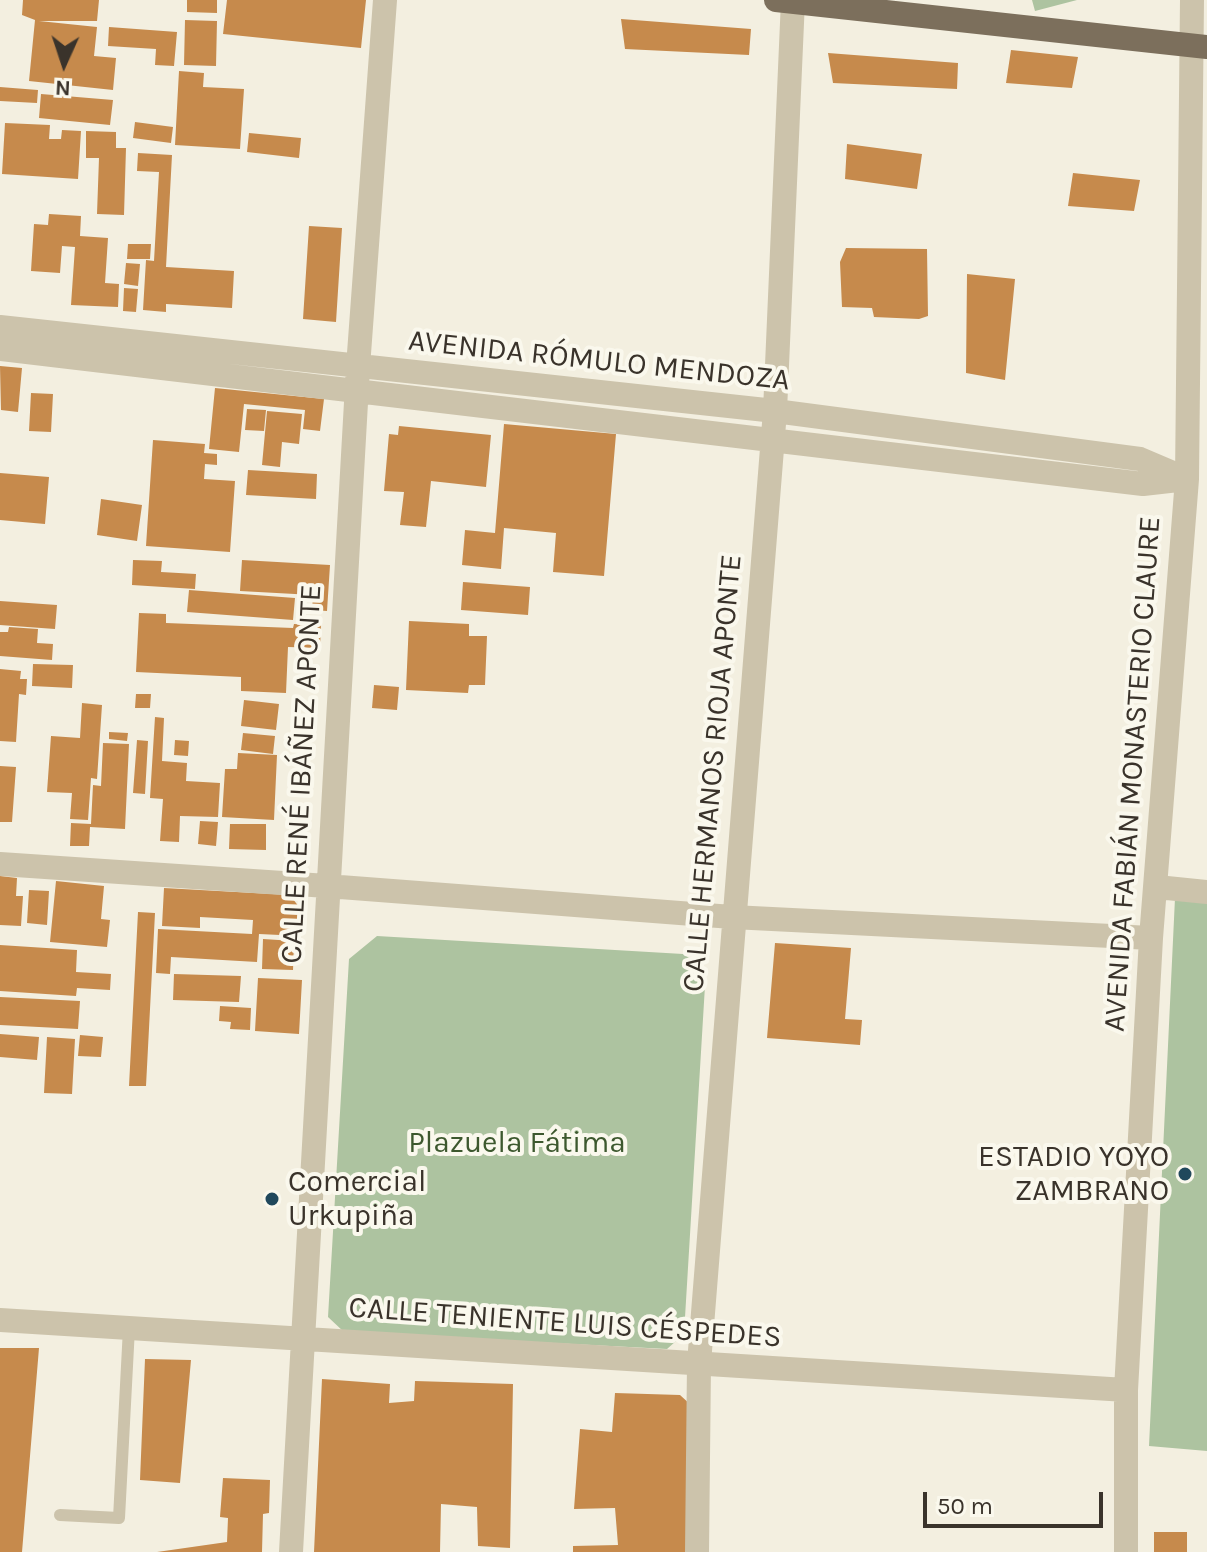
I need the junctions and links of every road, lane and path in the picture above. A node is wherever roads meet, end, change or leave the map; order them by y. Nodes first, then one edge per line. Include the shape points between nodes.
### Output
1 (385, 0) edge
2 (1192, 0) edge
3 (787, 1) edge
4 (1200, 46) edge
5 (0, 327) edge
6 (0, 349) edge
7 (357, 379) junction
8 (775, 411) junction
9 (772, 440) junction
10 (1197, 481) edge
11 (0, 864) edge
12 (327, 886) junction
13 (1157, 887) junction
14 (1207, 892) edge
15 (732, 917) junction
16 (1151, 938) junction
17 (0, 1320) edge
18 (129, 1328) junction
19 (303, 1340) junction
20 (699, 1363) junction
21 (1126, 1390) junction
22 (60, 1515) dead end
23 (291, 1552) edge
24 (697, 1552) edge
25 (1126, 1552) edge

1 - 7 street, CALLE RENÉ IBÁÑEZ APONTE
2 - 4 street, AVENIDA FABIÁN MONASTERIO CLAURE
3 - 4 main road
3 - 8 street, CALLE HERMANOS RIOJA APONTE
4 - 10 street, AVENIDA FABIÁN MONASTERIO CLAURE
5 - 7 street, AVENIDA RÓMULO MENDOZA
6 - 7 street, AVENIDA RÓMULO MENDOZA
7 - 8 street, AVENIDA RÓMULO MENDOZA
7 - 9 street, AVENIDA RÓMULO MENDOZA
7 - 12 street, CALLE RENÉ IBÁÑEZ APONTE
8 - 9 street, CALLE HERMANOS RIOJA APONTE
8 - 10 street, AVENIDA RÓMULO MENDOZA via 1140,459
9 - 10 street, AVENIDA RÓMULO MENDOZA via 1143,484
9 - 15 street, CALLE HERMANOS RIOJA APONTE
10 - 13 street, AVENIDA FABIÁN MONASTERIO CLAURE
11 - 12 street
12 - 15 street
12 - 19 street, CALLE RENÉ IBÁÑEZ APONTE
13 - 14 street
13 - 16 street, AVENIDA FABIÁN MONASTERIO CLAURE
15 - 16 street
15 - 20 street, CALLE HERMANOS RIOJA APONTE
16 - 21 street, AVENIDA FABIÁN MONASTERIO CLAURE
17 - 18 street, CALLE TENIENTE LUIS CÉSPEDES
18 - 19 street, CALLE TENIENTE LUIS CÉSPEDES
18 - 22 lane via 119,1518
19 - 20 street, CALLE TENIENTE LUIS CÉSPEDES
19 - 23 street, CALLE RENÉ IBÁÑEZ APONTE
20 - 21 street, CALLE TENIENTE LUIS CÉSPEDES
20 - 24 street, CALLE HERMANOS RIOJA APONTE
21 - 25 street, AVENIDA FABIÁN MONASTERIO CLAURE

